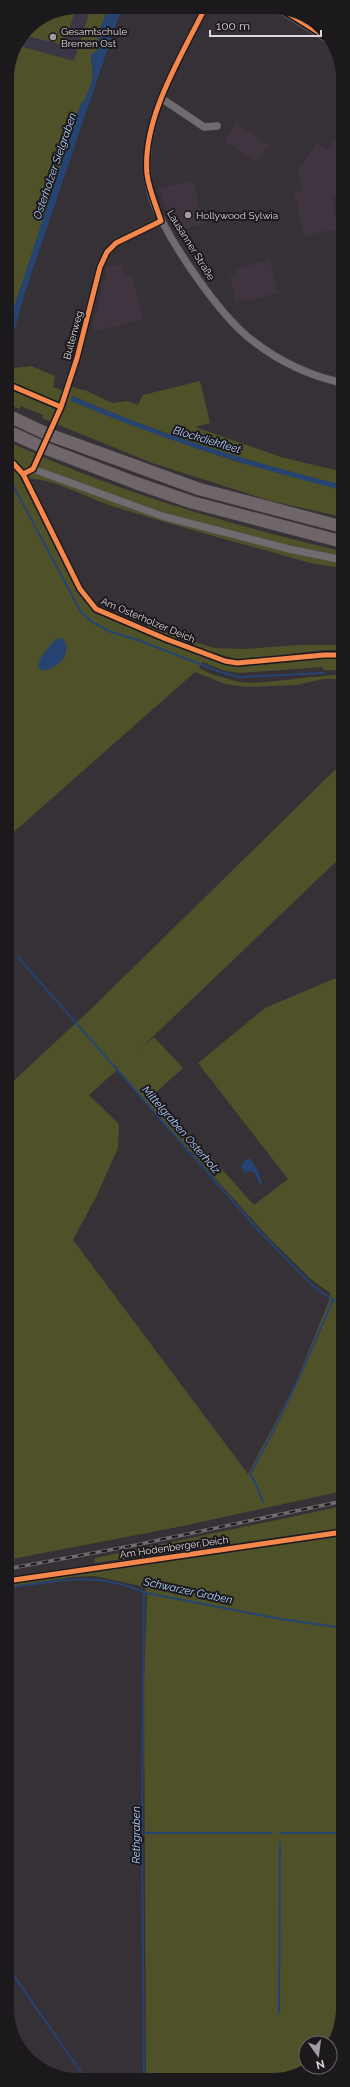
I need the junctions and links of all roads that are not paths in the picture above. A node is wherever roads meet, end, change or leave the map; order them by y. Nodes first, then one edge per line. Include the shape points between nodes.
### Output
1 (202, 14) edge
2 (161, 98) junction
3 (217, 126) dead end
4 (161, 220) junction
5 (336, 381) edge
6 (14, 387) edge
7 (61, 407) junction
8 (14, 418) edge
9 (14, 434) edge
10 (14, 464) edge
11 (33, 469) junction
12 (23, 474) junction
13 (336, 525) edge
14 (336, 540) edge
15 (336, 559) edge
16 (336, 655) edge
17 (336, 1533) edge
18 (14, 1580) edge

1 - 2 street, Lausanner Straße
2 - 3 street via 204,127
2 - 4 street, Lausanner Straße via 148,142 147,163 150,190
4 - 5 street, Lausanner Straße via 218,304 247,336 272,355 297,369
4 - 7 street, Bultenweg via 116,243 107,252 100,267 77,358
6 - 7 street
7 - 11 street, Bultenweg
8 - 13 highway via 49,435 199,489
9 - 14 highway via 44,448 191,502
10 - 12 street
11 - 12 street
11 - 15 street via 162,516 289,550
12 - 16 street, Am Osterholzer Deich via 80,588 96,609 166,640 225,661 237,663
17 - 18 street, Am Hodenberger Deich

